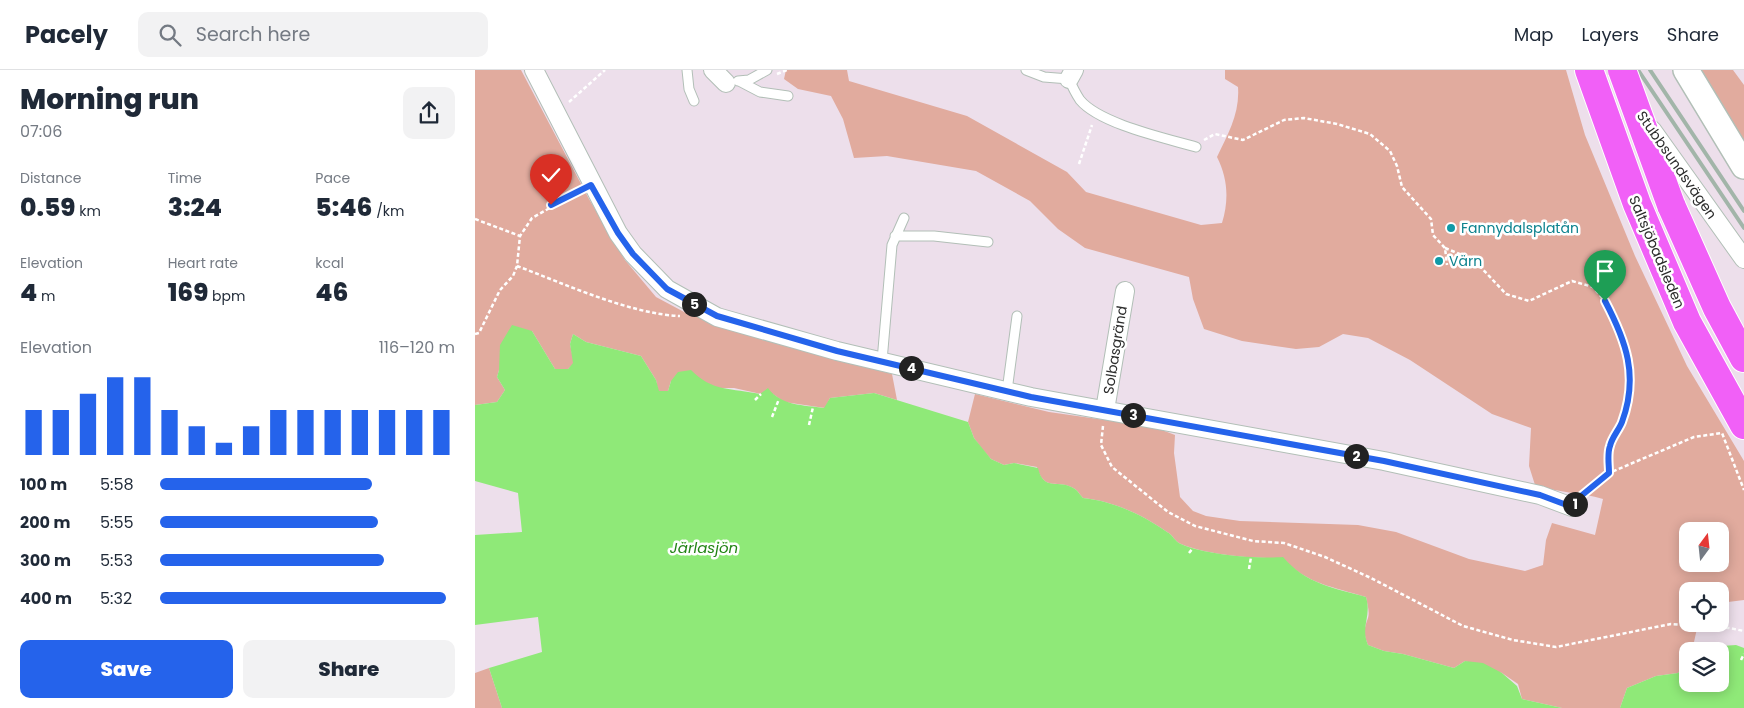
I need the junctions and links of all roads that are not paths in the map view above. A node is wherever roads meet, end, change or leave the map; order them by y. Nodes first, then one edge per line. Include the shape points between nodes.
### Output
1 (534, 70) edge
2 (687, 70) edge
3 (713, 70) edge
4 (767, 70) edge
5 (1026, 70) edge
6 (1589, 70) edge
7 (1610, 70) edge
8 (1622, 70) edge
9 (1686, 70) edge
10 (1071, 75) edge
11 (733, 82) junction
12 (788, 96) dead end
13 (694, 101) dead end
14 (1196, 147) dead end
15 (1744, 166) edge
16 (904, 218) dead end
17 (895, 236) junction
18 (988, 242) dead end
19 (1744, 259) edge
20 (1125, 291) dead end
21 (1017, 316) dead end
22 (1744, 358) edge
23 (882, 361) junction
24 (1007, 391) junction
25 (1105, 410) junction
26 (1744, 425) edge
27 (1572, 507) road end

1 - 23 street via 618,233 633,254 667,289 717,316
2 - 13 lane
3 - 11 street
4 - 11 lane via 749,80
5 - 10 lane via 1044,77
6 - 26 highway, Saltsjöbadsleden via 1637,204 1687,322
7 - 19 street, Stubbsundsvägen
8 - 22 highway, bridge via 1671,205 1717,308
9 - 15 street
10 - 14 lane via 1080,99 1097,112 1119,124
11 - 12 lane via 761,92
16 - 17 lane
17 - 18 lane via 934,236
17 - 23 lane
20 - 25 street, Solbasgränd
21 - 24 lane
23 - 24 street
24 - 25 street
25 - 27 street via 1384,461 1540,495

